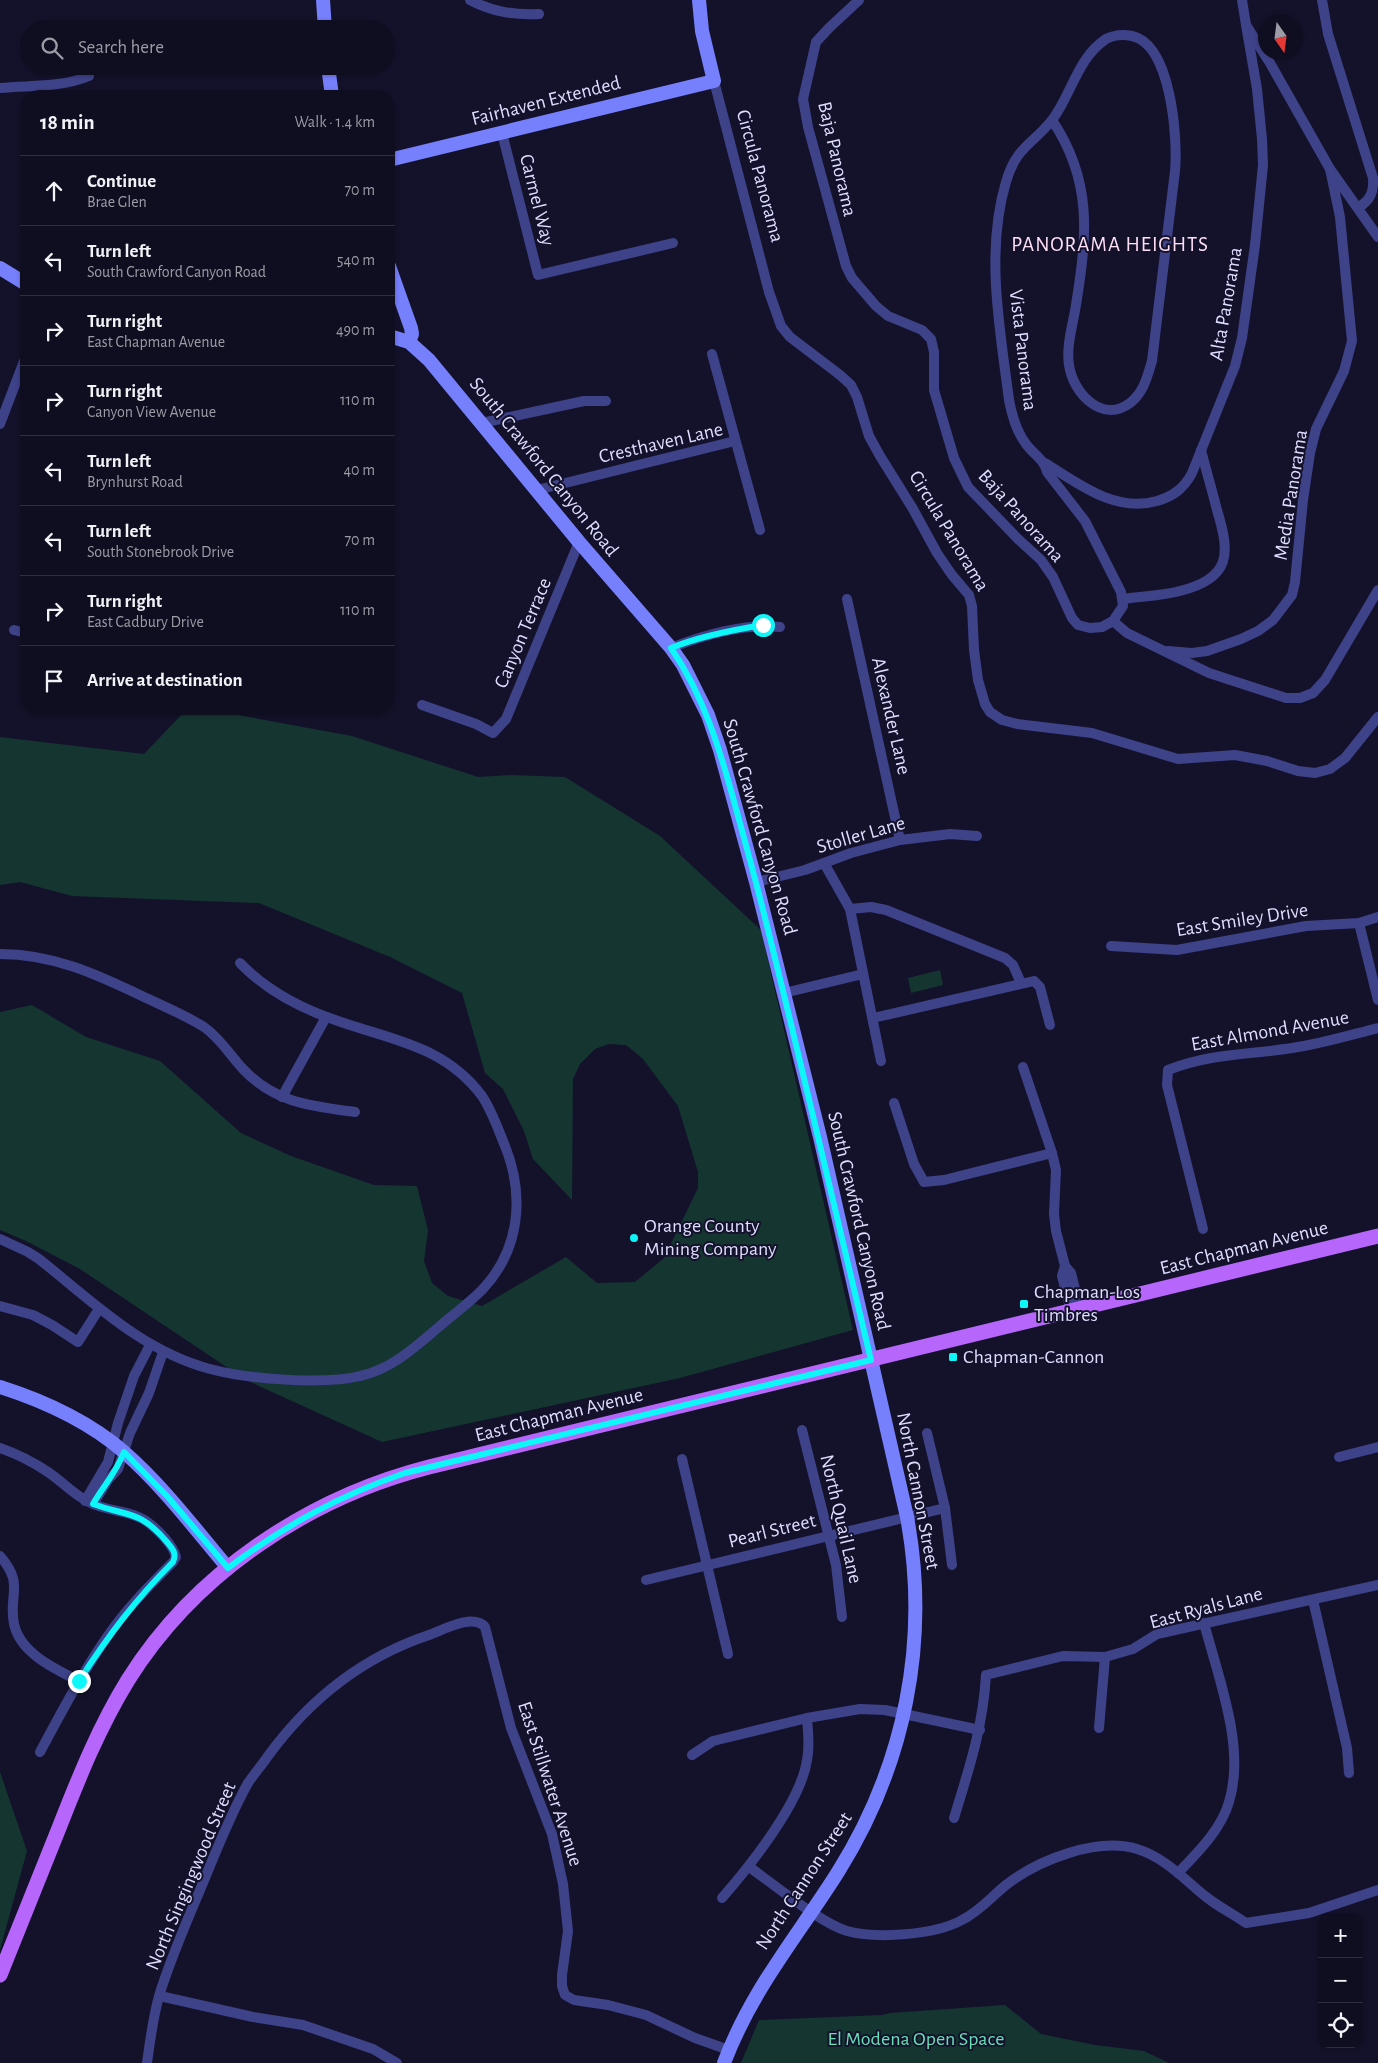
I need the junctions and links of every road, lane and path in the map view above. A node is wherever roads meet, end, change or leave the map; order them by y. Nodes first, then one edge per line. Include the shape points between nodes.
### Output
1 (323, 0) edge
2 (470, 0) edge
3 (699, 0) edge
4 (859, 0) edge
5 (1242, 0) edge
6 (1322, 0) edge
7 (539, 14) dead end
8 (324, 20) edge
9 (1246, 25) junction
10 (329, 75) edge
11 (88, 76) dead end
12 (714, 81) junction
13 (0, 88) edge
14 (331, 90) edge
15 (1052, 120) junction
16 (502, 133) junction
17 (395, 159) edge
18 (1330, 169) junction
19 (1358, 208) junction
20 (1378, 237) edge
21 (673, 243) dead end
22 (0, 268) edge
23 (20, 280) edge
24 (395, 283) edge
25 (395, 338) edge
26 (409, 342) junction
27 (712, 354) dead end
28 (20, 372) edge
29 (606, 401) dead end
30 (482, 423) junction
31 (0, 424) edge
32 (735, 441) junction
33 (1201, 450) junction
34 (1045, 463) junction
35 (537, 490) junction
36 (760, 530) dead end
37 (579, 542) junction
38 (1378, 590) edge
39 (847, 599) dead end
40 (1123, 600) junction
41 (1114, 622) junction
42 (780, 627) dead end
43 (14, 630) dead end
44 (20, 632) edge
45 (671, 648) junction
46 (1162, 650) junction
47 (422, 705) dead end
48 (1378, 717) edge
49 (977, 836) dead end
50 (900, 840) junction
51 (824, 863) junction
52 (756, 882) junction
53 (850, 909) junction
54 (1378, 916) edge
55 (1359, 923) junction
56 (1111, 946) dead end
57 (0, 954) edge
58 (240, 963) dead end
59 (864, 974) junction
60 (1021, 983) junction
61 (784, 993) junction
62 (1378, 1000) edge
63 (326, 1016) junction
64 (873, 1018) junction
65 (1050, 1025) dead end
66 (1378, 1028) edge
67 (882, 1062) dead end
68 (1024, 1067) dead end
69 (282, 1097) junction
70 (894, 1103) dead end
71 (355, 1112) dead end
72 (1052, 1152) junction
73 (1204, 1229) dead end
74 (1378, 1236) edge
75 (0, 1239) edge
76 (0, 1306) edge
77 (99, 1309) junction
78 (1076, 1310) junction
79 (150, 1345) junction
80 (163, 1352) junction
81 (871, 1360) junction
82 (0, 1387) edge
83 (802, 1430) dead end
84 (927, 1434) dead end
85 (1378, 1447) edge
86 (0, 1448) edge
87 (119, 1448) junction
88 (1339, 1457) dead end
89 (682, 1459) dead end
90 (89, 1502) junction
91 (944, 1508) junction
92 (907, 1516) junction
93 (829, 1535) junction
94 (0, 1556) edge
95 (707, 1565) junction
96 (952, 1565) dead end
97 (228, 1568) junction
98 (646, 1580) dead end
99 (1378, 1585) edge
100 (1313, 1600) junction
101 (842, 1617) dead end
102 (482, 1623) joint
103 (1204, 1623) junction
104 (728, 1654) dead end
105 (1104, 1657) junction
106 (79, 1681) junction
107 (904, 1714) junction
108 (807, 1718) junction
109 (1099, 1728) dead end
110 (980, 1730) junction
111 (40, 1752) dead end
112 (692, 1755) dead end
113 (1349, 1773) dead end
114 (954, 1818) dead end
115 (749, 1867) junction
116 (1178, 1873) junction
117 (1378, 1890) edge
118 (722, 1898) dead end
119 (812, 1911) junction
120 (0, 1975) edge
121 (160, 1996) junction
122 (726, 2056) edge
123 (146, 2063) edge
124 (397, 2063) edge

1 - 8 main road
2 - 7 street via 488,9
3 - 12 main road, Circula Panorama via 702,31
4 - 41 street, Baja Panorama via 816,42 803,99 846,266 860,289 876,306 888,316 922,330 931,339 936,395 954,458 968,487 1041,560 1078,624 1090,628
5 - 9 street
6 - 19 street via 1328,34 1374,187 1370,198
9 - 18 street
9 - 33 street, Alta Panorama via 1262,139 1263,165 1256,236 1239,352
10 - 14 main road
11 - 13 street via 58,85
12 - 16 main road, Fairhaven Extended
12 - 48 street, Circula Panorama via 780,326 851,385 869,436 880,456 937,553 969,595 975,669 990,712 1017,724 1092,733 1178,759 1235,755 1315,773 1330,769 1345,758
15 - 15 street, Vista Panorama via 1074,158 1082,189 1083,264 1069,365 1082,396 1092,405 1104,410 1118,409 1137,398 1145,386 1152,361 1175,171 1176,142 1170,101 1151,46 1128,35 1106,40 1084,62
15 - 34 street, Vista Panorama via 1013,161 997,225 996,260 1010,408 1025,444
16 - 17 main road, Fairhaven Extended
16 - 21 street, Carmel Way via 538,275
18 - 19 street
18 - 46 street, Media Panorama via 1340,217 1352,341 1344,371 1316,429 1310,453 1292,595 1273,620 1241,639 1207,651
19 - 20 street
22 - 23 main road
24 - 26 main road via 411,328
25 - 26 main road
26 - 30 main road, South Crawford Canyon Road via 429,360
27 - 32 street
28 - 31 street
29 - 30 street via 584,401
30 - 35 main road, South Crawford Canyon Road
32 - 35 street, Cresthaven Lane
32 - 36 street, Cresthaven Lane
33 - 34 street, Alta Panorama via 1187,482 1179,490 1163,499 1143,504 1111,500
33 - 40 street via 1226,543 1221,566 1207,581 1182,591
34 - 40 street, Vista Panorama via 1047,472 1085,521
35 - 37 main road, South Crawford Canyon Road
37 - 45 main road, South Crawford Canyon Road
37 - 47 street, Canyon Terrace via 506,719 493,733
38 - 46 street via 1325,680 1313,693 1300,698 1286,698 1209,673
39 - 50 street, Alexander Lane
40 - 41 street
41 - 46 street via 1127,634
42 - 45 street via 742,628
43 - 44 street
45 - 52 main road, South Crawford Canyon Road via 708,715
49 - 50 street, Stoller Lane via 950,834
50 - 51 street, Stoller Lane
51 - 52 street, Stoller Lane
51 - 53 street
52 - 61 main road, South Crawford Canyon Road
53 - 59 street
53 - 60 street via 871,907 886,910 1005,958
54 - 55 street, East Smiley Drive
55 - 56 street, East Smiley Drive via 1306,926 1177,950
55 - 62 street
57 - 69 street via 48,958 83,970 192,1019 214,1034 255,1081
58 - 63 street via 265,985
59 - 61 street
59 - 64 street
60 - 64 street
60 - 65 street via 1038,983
61 - 81 main road, South Crawford Canyon Road
63 - 69 street
63 - 80 street via 428,1051 451,1064 483,1098 510,1158 516,1184 516,1221 506,1255 480,1292 404,1356 361,1376 334,1380 256,1377 211,1370
64 - 67 street
66 - 73 street, East Almond Avenue via 1294,1048 1219,1056 1168,1070 1168,1085
68 - 72 street
69 - 71 street via 306,1105
70 - 72 street via 914,1164 924,1182 944,1180
72 - 78 street via 1056,1170 1056,1231 1065,1266 1071,1272
74 - 78 main road, East Chapman Avenue
75 - 77 street via 39,1259
76 - 77 street via 33,1315 78,1342
77 - 79 street
78 - 81 main road, East Chapman Avenue
79 - 80 street
79 - 87 street via 134,1376 118,1423
80 - 87 street via 149,1393
81 - 92 main road, North Cannon Street
81 - 97 main road, East Chapman Avenue via 405,1473 307,1515
82 - 87 main road via 54,1407
83 - 93 street, North Quail Lane
84 - 91 street
85 - 88 street
86 - 90 street via 31,1461
87 - 90 street via 108,1462
87 - 97 main road via 167,1496
89 - 95 street
90 - 106 street via 150,1524 176,1557 124,1614
91 - 92 street, Pearl Street
91 - 96 street
92 - 93 street, Pearl Street
92 - 107 main road, North Cannon Street via 914,1563 916,1618
93 - 95 street, Pearl Street
93 - 101 street, North Quail Lane
94 - 106 street via 9,1566 15,1583 13,1614 18,1634 35,1654
95 - 98 street, Pearl Street
95 - 104 street
97 - 120 main road, East Chapman Avenue via 164,1632 141,1661 109,1713 86,1761
99 - 100 street, East Ryals Lane
100 - 103 street, East Ryals Lane
100 - 113 street via 1347,1748
102 - 121 street, North Singingwood Street via 470,1621 416,1640 360,1667 314,1703 281,1738 249,1783 228,1824 185,1925
102 - 122 street, East Stillwater Avenue via 511,1728 552,1834 563,1884 568,1930 562,1975 565,1995 574,2000 608,2004 646,2015
103 - 105 street, East Ryals Lane via 1157,1634 1133,1649
103 - 116 street via 1231,1727 1235,1771 1229,1803 1218,1824 1201,1849
105 - 109 street
105 - 110 street, East Ryals Lane via 1063,1656 986,1675
106 - 111 street
107 - 108 street via 860,1709
107 - 110 street
107 - 119 main road, North Cannon Street via 891,1759 867,1820
108 - 112 street via 713,1741
108 - 115 street via 807,1761 798,1787
110 - 114 street
115 - 118 street
115 - 119 street
116 - 117 street via 1206,1898 1246,1923 1309,1913
116 - 119 street via 1154,1855 1136,1848 1094,1847 1029,1868 980,1910 942,1928 903,1934 871,1934 847,1930 827,1922
119 - 122 main road, North Cannon Street via 756,1993
121 - 123 street, North Singingwood Street
121 - 124 street via 303,2025 373,2049

